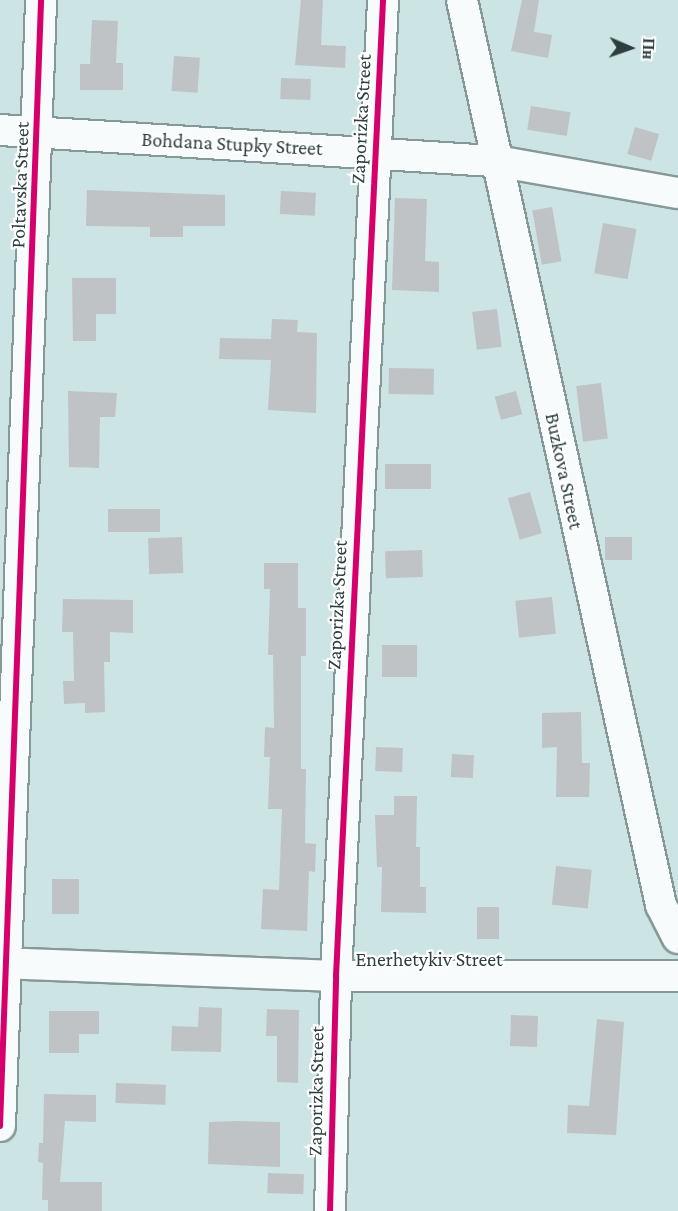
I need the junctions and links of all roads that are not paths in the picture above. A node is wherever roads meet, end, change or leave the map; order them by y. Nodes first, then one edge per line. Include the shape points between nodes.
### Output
1 (41, 0) edge
2 (383, 0) edge
3 (462, 0) edge
4 (0, 130) edge
5 (38, 132) junction
6 (376, 153) junction
7 (496, 160) junction
8 (678, 193) edge
9 (678, 938) edge
10 (4, 963) edge
11 (678, 975) edge
12 (336, 976) junction
13 (0, 1126) edge
14 (330, 1211) edge

1 - 5 street, Poltavska Street
2 - 6 street, Zaporizka Street
3 - 7 street, Buzkova Street
4 - 5 street, Bohdana Stupky Street
5 - 6 street, Bohdana Stupky Street
5 - 10 street, Poltavska Street
6 - 7 street, Bohdana Stupky Street
6 - 12 street, Zaporizka Street
7 - 8 street, Bohdana Stupky Street
7 - 9 street, Buzkova Street via 661,905
10 - 12 street, Enerhetykiv Street
10 - 13 street, Poltavska Street
11 - 12 street, Enerhetykiv Street
12 - 14 street, Zaporizka Street

